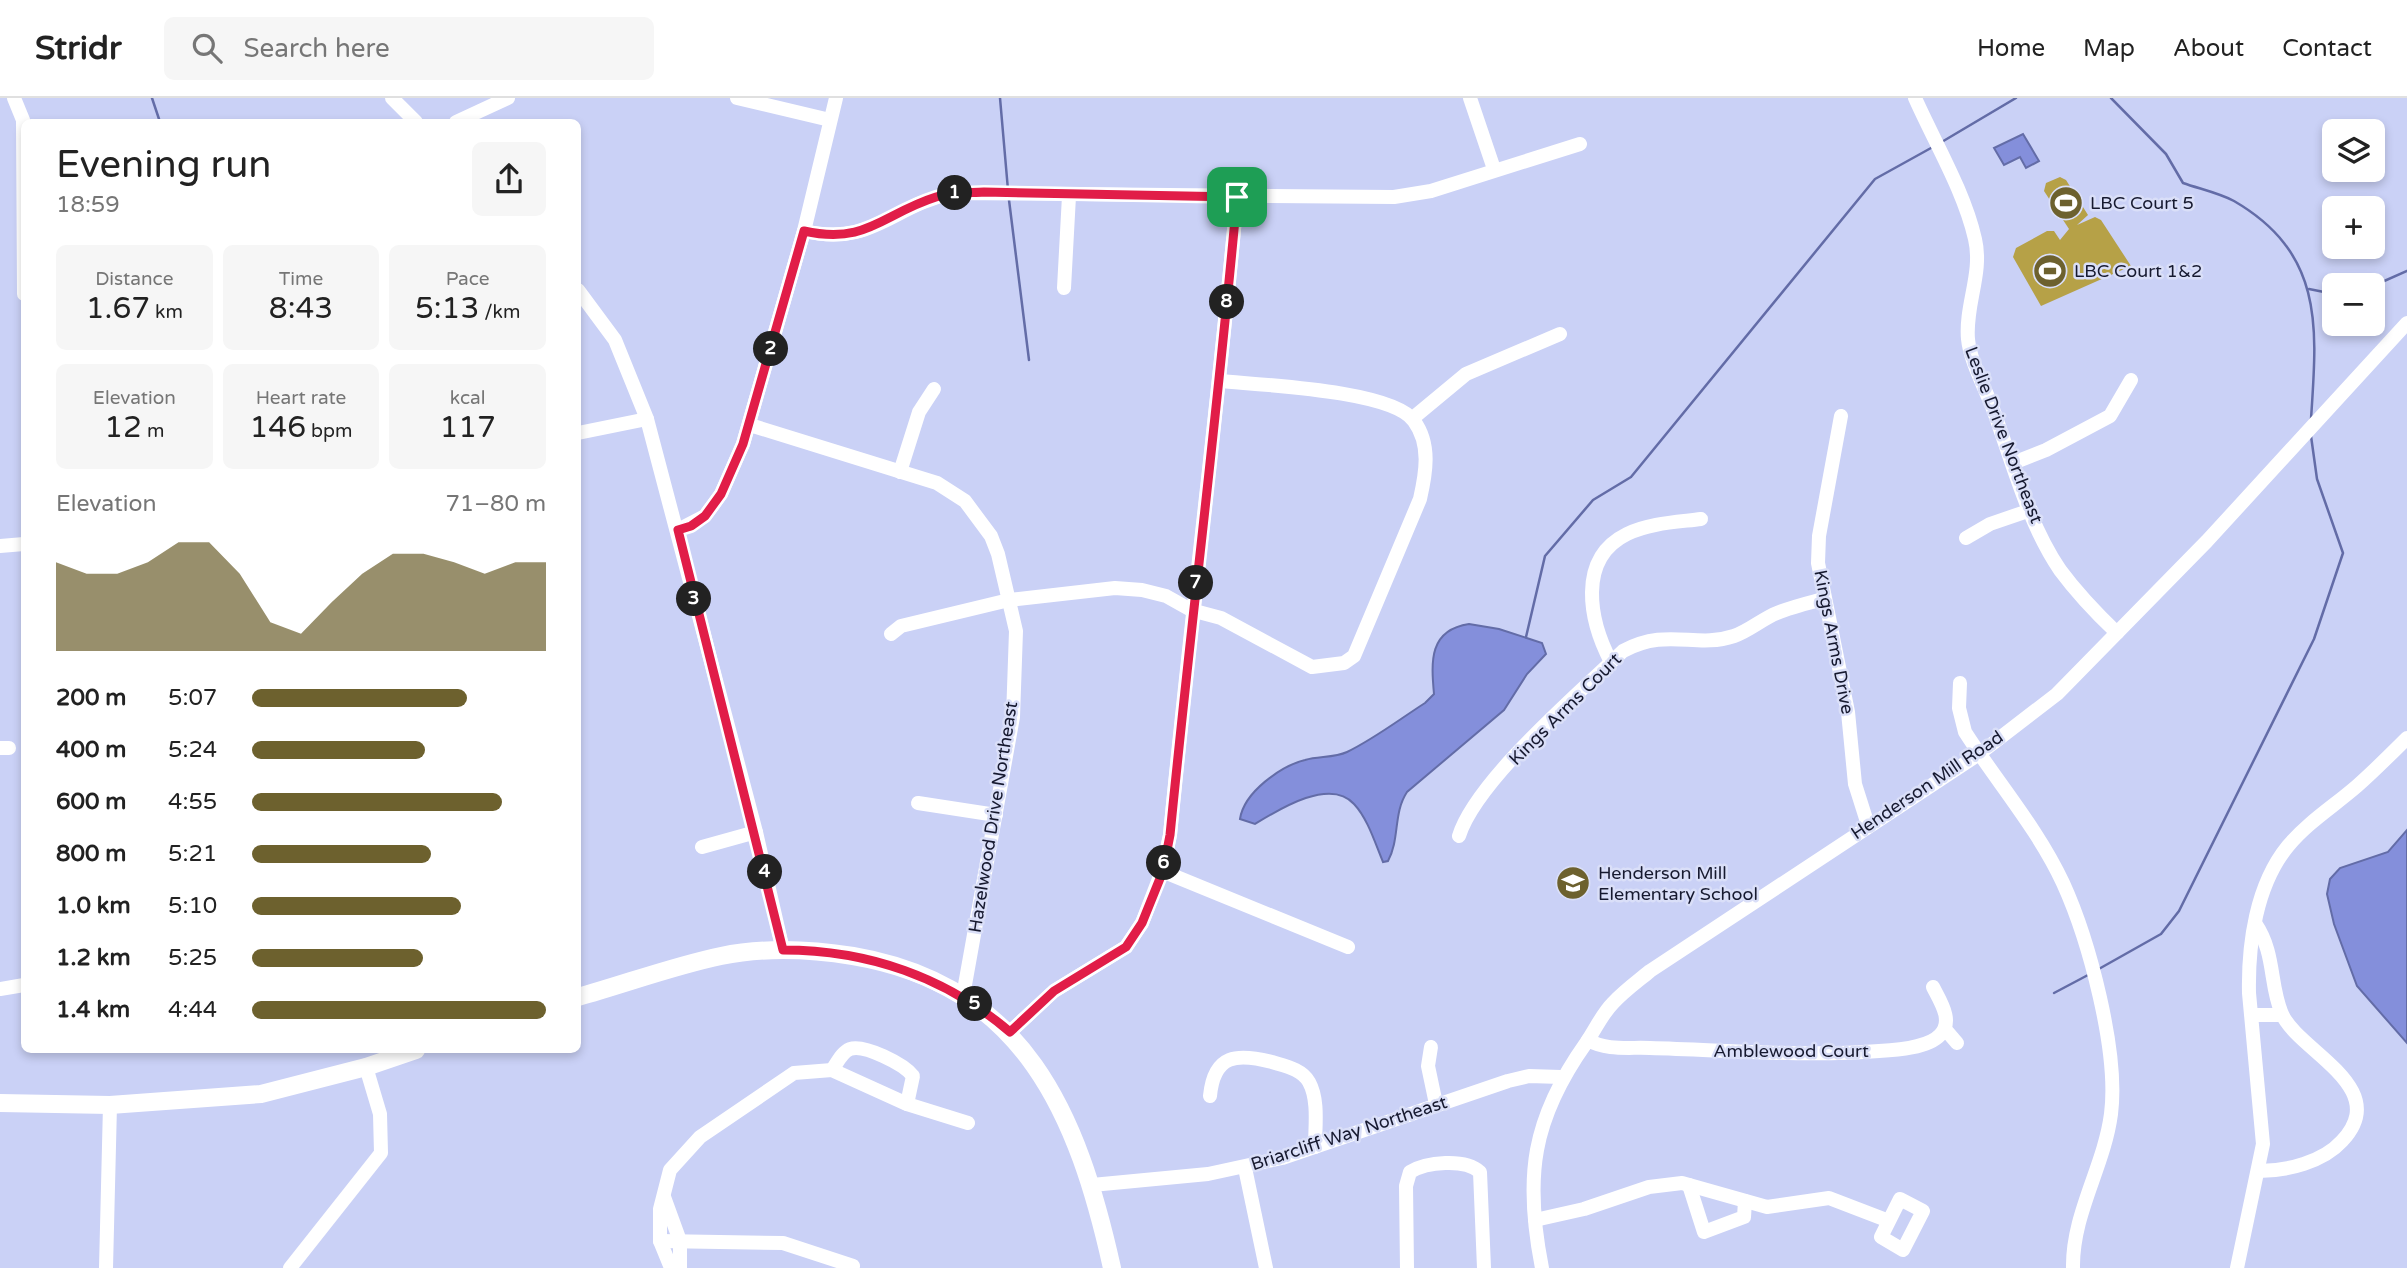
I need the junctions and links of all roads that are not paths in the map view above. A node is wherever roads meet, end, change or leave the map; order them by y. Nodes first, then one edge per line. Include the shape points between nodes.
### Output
1 (14, 98) edge
2 (392, 98) edge
3 (508, 98) edge
4 (737, 98) edge
5 (836, 98) edge
6 (1470, 98) edge
7 (1915, 98) edge
8 (23, 119) edge
9 (413, 119) edge
10 (462, 119) edge
11 (830, 121) junction
12 (1580, 144) dead end
13 (1494, 169) junction
14 (1069, 196) junction
15 (1237, 197) junction
16 (804, 231) junction
17 (1064, 288) dead end
18 (581, 294) edge
19 (2407, 323) edge
20 (1560, 334) dead end
21 (2130, 380) dead end
22 (1220, 381) junction
23 (934, 389) dead end
24 (1840, 416) dead end
25 (1413, 418) junction
26 (648, 419) junction
27 (750, 425) junction
28 (581, 432) edge
29 (2013, 463) junction
30 (900, 472) junction
31 (2031, 510) junction
32 (1701, 519) dead end
33 (678, 530) junction
34 (1966, 538) dead end
35 (21, 544) edge
36 (0, 546) edge
37 (1823, 599) junction
38 (1009, 600) junction
39 (1191, 610) junction
40 (2117, 633) junction
41 (891, 634) dead end
42 (1611, 662) junction
43 (1960, 683) dead end
44 (2407, 738) edge
45 (1979, 754) junction
46 (918, 803) dead end
47 (996, 815) junction
48 (1868, 825) junction
49 (756, 832) junction
50 (1459, 836) dead end
51 (702, 847) dead end
52 (1163, 871) junction
53 (2255, 923) junction
54 (1348, 947) dead end
55 (783, 950) junction
56 (21, 986) edge
57 (1933, 987) dead end
58 (0, 989) edge
59 (581, 996) edge
60 (963, 996) junction
61 (2253, 1015) junction
62 (2282, 1015) junction
63 (1945, 1029) junction
64 (1010, 1032) junction
65 (1588, 1040) junction
66 (1957, 1043) dead end
67 (1431, 1047) dead end
68 (407, 1053) edge
69 (366, 1067) junction
70 (832, 1070) junction
71 (1561, 1077) junction
72 (1210, 1096) dead end
73 (0, 1103) edge
74 (907, 1104) junction
75 (1436, 1104) junction
76 (110, 1105) junction
77 (968, 1123) dead end
78 (1315, 1147) junction
79 (1245, 1168) junction
80 (2259, 1171) junction
81 (1091, 1185) junction
82 (1689, 1185) junction
83 (663, 1195) junction
84 (1745, 1201) junction
85 (1535, 1220) junction
86 (1889, 1221) dead end
87 (660, 1241) junction
88 (681, 1241) junction
89 (853, 1266) dead end
90 (106, 1268) edge
91 (290, 1268) edge
92 (671, 1268) edge
93 (681, 1268) edge
94 (1112, 1268) edge
95 (1266, 1268) edge
96 (1407, 1268) edge
97 (1484, 1268) edge
98 (1542, 1268) edge
99 (2073, 1268) edge
100 (2237, 1268) edge

1 - 8 street
2 - 9 street
3 - 10 street
4 - 11 street
5 - 11 street
6 - 13 street
7 - 29 street, Leslie Drive Northeast via 1975,242 1968,341
11 - 16 street
12 - 13 street
13 - 15 street via 1431,191 1394,197
14 - 15 street
14 - 16 street via 953,193 922,202 864,232 836,236
14 - 17 street
15 - 22 street
16 - 27 street
18 - 26 street via 615,340
19 - 40 street, Henderson Mill Road
20 - 25 street via 1466,374
21 - 29 street via 2110,415
22 - 25 street via 1359,396
22 - 39 street
23 - 30 street via 919,412
24 - 37 street, Kings Arms Drive via 1819,536
25 - 39 street via 1425,450 1420,499 1354,656 1344,663 1312,667 1248,630
26 - 28 street
26 - 33 street
27 - 30 street, Hazelwood Drive Northeast
27 - 33 street via 721,494 705,516
29 - 31 street, Leslie Drive Northeast
30 - 38 street, Hazelwood Drive Northeast via 937,483 965,501 991,536
31 - 34 street
31 - 40 street, Leslie Drive Northeast via 2058,567
32 - 42 street via 1629,533 1614,541 1602,558 1593,576 1590,600 1599,639
33 - 49 street
35 - 36 street
37 - 42 street, Kings Arms Court via 1776,613 1734,636 1643,640
37 - 48 street, Kings Arms Drive via 1848,712 1855,784
38 - 39 street via 1115,587 1166,596
38 - 41 street via 901,626
38 - 47 street, Hazelwood Drive Northeast via 1016,631 1013,717
39 - 52 street
40 - 45 street, Henderson Mill Road via 2057,694
42 - 50 street, Kings Arms Court via 1513,758 1477,800
43 - 45 street via 1959,708 1965,732
44 - 53 street via 2286,848 2271,874
45 - 48 street, Henderson Mill Road
45 - 99 street via 2063,883 2098,992 2109,1044 2111,1116 2078,1222
46 - 47 street
47 - 60 street, Hazelwood Drive Northeast
48 - 65 street, Henderson Mill Road via 1650,971 1612,1003
49 - 51 street
49 - 55 street
52 - 54 street
52 - 64 street via 1142,923 1126,947 1054,991
53 - 61 street via 2249,969
53 - 62 street via 2266,939
55 - 59 main road via 721,956
55 - 60 main road via 876,960
56 - 58 street
57 - 63 street via 1944,1009
60 - 64 main road
61 - 62 street
61 - 80 street via 2263,1144
62 - 80 street via 2342,1076 2357,1101 2353,1130 2331,1153 2278,1171
63 - 65 street, Amblewood Court via 1939,1037 1915,1046 1879,1052 1616,1048
63 - 66 street
64 - 81 main road via 1051,1092
65 - 71 street, Henderson Mill Road
67 - 75 street via 1428,1066
68 - 69 main road
69 - 76 main road via 261,1094
69 - 91 street via 380,1114 381,1153
70 - 74 street
70 - 74 street via 846,1051 858,1047 906,1066 913,1076
70 - 83 street via 794,1073 701,1137 670,1170
71 - 75 street, Briarcliff Way Northeast via 1530,1076
71 - 85 street, Henderson Mill Road via 1537,1145
72 - 78 street via 1217,1071 1234,1057 1248,1055 1310,1076
73 - 76 main road
74 - 77 street
75 - 78 street, Briarcliff Way Northeast
76 - 90 street
78 - 79 street, Briarcliff Way Northeast
79 - 81 street, Briarcliff Way Northeast
79 - 95 street
80 - 100 street
81 - 94 main road
82 - 84 street
82 - 84 street via 1704,1232 1744,1217
82 - 85 street via 1666,1183
83 - 87 street
83 - 88 street
84 - 86 street via 1767,1207 1829,1198
85 - 98 street, Henderson Mill Road
87 - 88 street
87 - 92 street
88 - 89 street via 783,1243
88 - 93 street
96 - 97 street via 1406,1186 1410,1172 1425,1165 1475,1161 1482,1188

